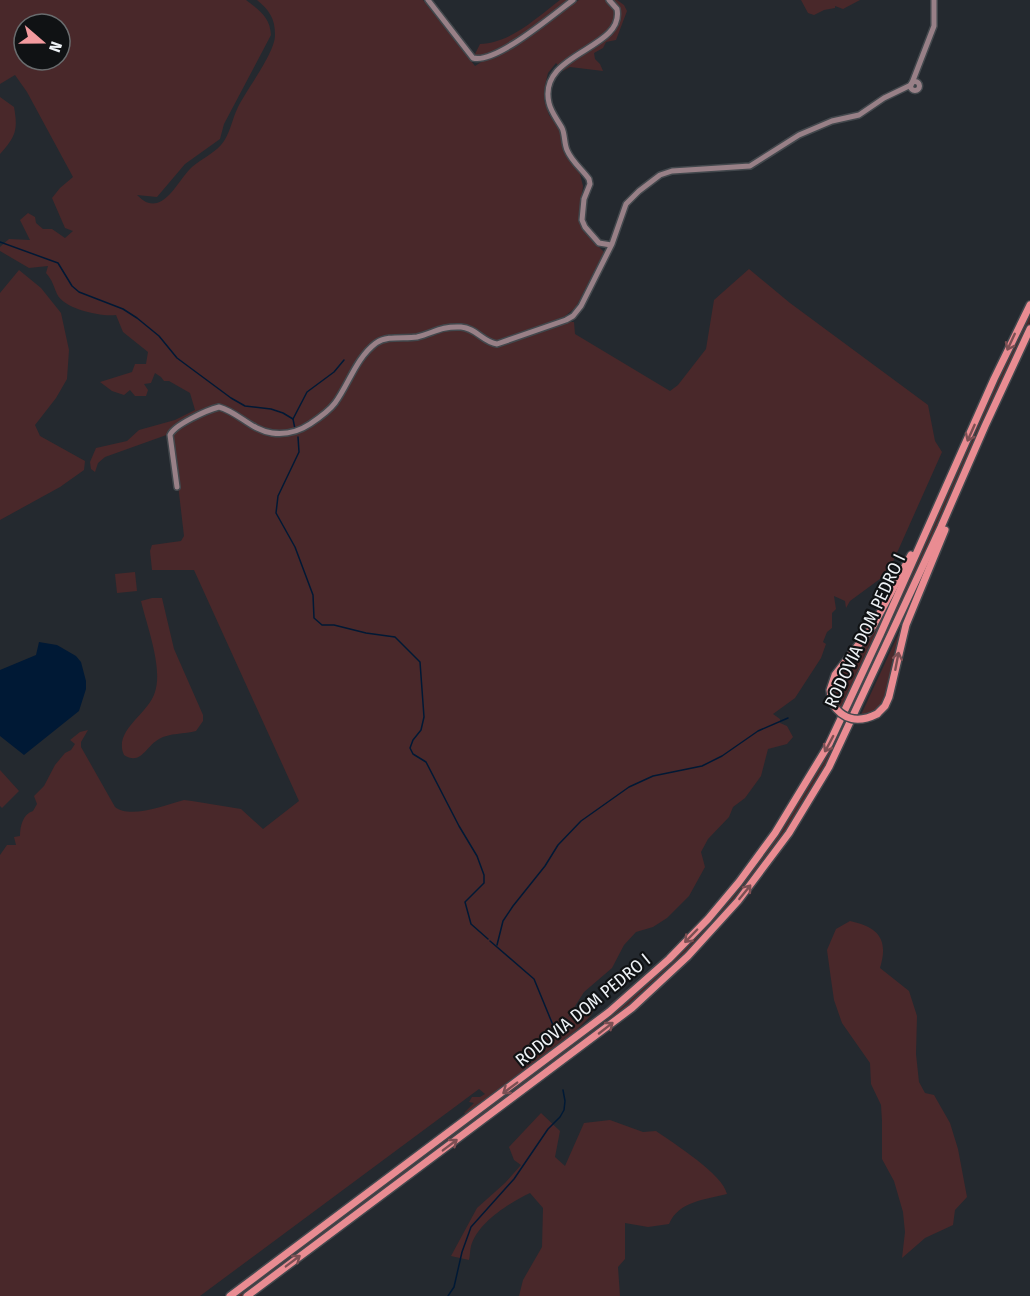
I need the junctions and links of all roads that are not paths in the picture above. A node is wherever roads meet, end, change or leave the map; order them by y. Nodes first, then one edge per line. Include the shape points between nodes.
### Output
1 (428, 0) edge
2 (573, 0) edge
3 (609, 0) edge
4 (934, 0) edge
5 (611, 245) junction
6 (1030, 305) edge
7 (1030, 329) edge
8 (969, 463) junction
9 (177, 487) dead end
10 (944, 491) junction
11 (230, 1296) edge
12 (247, 1296) edge

1 - 2 street via 473,58 479,60 525,37
3 - 5 street via 617,9 616,23 555,71 548,96 563,130 566,148 589,180 582,212 585,227 599,243
4 - 5 street via 934,26 911,84 858,115 799,135 750,166 660,175 626,204
5 - 9 street via 581,306 566,320 497,344 459,327 380,341 363,357 333,405 300,431 260,430 219,407 180,425 170,435
6 -> 10 highway, RODOVIA DOM PEDRO I
7 - 8 highway, RODOVIA DOM PEDRO I
10 -> 8 highway, bridge via 879,617 835,675 830,690 832,703 852,719 865,719 885,706 906,625
12 -> 8 highway, RODOVIA DOM PEDRO I via 604,1030 662,981 720,922 771,858 829,767
10 -> 11 highway, RODOVIA DOM PEDRO I via 818,765 764,849 708,919 600,1020

